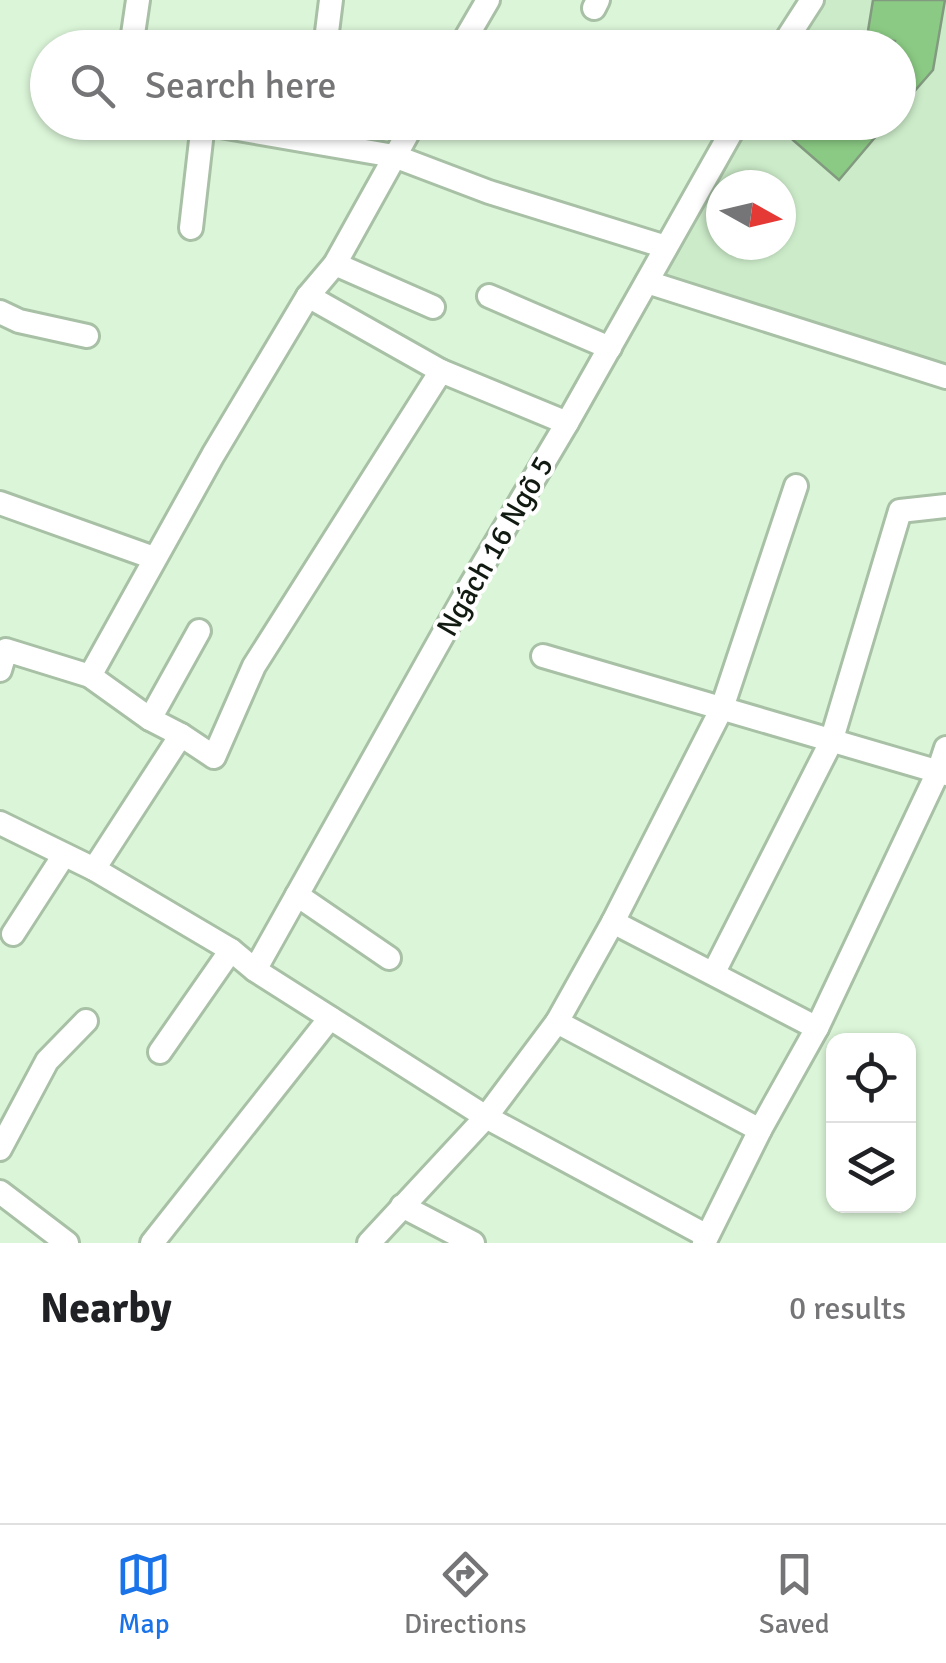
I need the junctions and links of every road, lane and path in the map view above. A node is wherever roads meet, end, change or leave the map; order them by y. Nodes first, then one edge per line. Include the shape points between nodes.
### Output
1 (138, 0) edge
2 (331, 0) edge
3 (488, 0) edge
4 (812, 0) edge
5 (133, 30) edge
6 (327, 30) edge
7 (470, 30) edge
8 (793, 30) edge
9 (200, 140) edge
10 (304, 140) edge
11 (403, 140) edge
12 (725, 140) edge
13 (394, 156) junction
14 (191, 228) dead end
15 (666, 248) junction
16 (335, 264) junction
17 (647, 282) junction
18 (308, 296) junction
19 (489, 296) dead end
20 (433, 307) dead end
21 (0, 312) edge
22 (87, 336) dead end
23 (610, 348) junction
24 (441, 371) junction
25 (946, 377) edge
26 (567, 423) junction
27 (796, 486) dead end
28 (0, 503) edge
29 (946, 506) edge
30 (154, 558) junction
31 (199, 631) dead end
32 (2, 656) edge
33 (543, 656) dead end
34 (90, 676) junction
35 (722, 708) junction
36 (150, 719) junction
37 (181, 735) junction
38 (831, 742) junction
39 (946, 748) edge
40 (942, 773) edge
41 (6, 825) edge
42 (0, 849) edge
43 (64, 855) junction
44 (94, 869) junction
45 (297, 895) junction
46 (613, 922) junction
47 (12, 934) dead end
48 (231, 950) junction
49 (389, 958) dead end
50 (255, 970) junction
51 (714, 972) junction
52 (330, 1018) junction
53 (86, 1020) dead end
54 (557, 1022) junction
55 (816, 1028) junction
56 (160, 1052) dead end
57 (9, 1113) edge
58 (486, 1116) junction
59 (760, 1130) junction
60 (0, 1149) edge
61 (0, 1192) edge
62 (402, 1206) junction
63 (706, 1239) edge
64 (67, 1243) edge
65 (152, 1243) edge
66 (369, 1243) edge
67 (473, 1243) edge

1 - 5 lane
2 - 6 lane
3 - 7 lane
4 - 8 lane
9 - 14 lane
10 - 13 lane
11 - 13 lane
12 - 15 lane, Ngách 16 Ngõ 5
13 - 15 lane
13 - 16 lane
15 - 17 lane, Ngách 16 Ngõ 5
16 - 18 lane
16 - 20 lane
17 - 23 lane, Ngách 16 Ngõ 5
17 - 25 lane
18 - 24 lane
18 - 30 lane
19 - 23 lane
21 - 22 lane
23 - 26 lane, Ngách 16 Ngõ 5
24 - 26 lane
24 - 37 lane via 254,666 214,757
26 - 45 lane, Ngách 16 Ngõ 5
27 - 35 lane
28 - 30 lane
29 - 38 lane via 900,511
30 - 34 lane
31 - 36 lane
32 - 34 lane
33 - 35 lane
34 - 36 lane
35 - 38 lane
35 - 46 lane
36 - 37 lane
37 - 44 lane
38 - 40 lane
38 - 51 lane
39 - 40 lane
40 - 55 lane
41 - 42 lane
41 - 43 lane
43 - 44 lane
43 - 47 lane
44 - 48 lane
45 - 49 lane
45 - 50 lane, Ngách 16 Ngõ 5
46 - 51 lane
46 - 54 lane
48 - 50 lane
48 - 56 lane
50 - 52 lane
51 - 55 lane
52 - 58 lane
52 - 65 lane
53 - 57 lane
54 - 58 lane
54 - 59 lane
55 - 59 lane
57 - 60 lane
58 - 62 lane
58 - 63 lane
59 - 63 lane
61 - 64 lane
62 - 66 lane
62 - 67 lane

